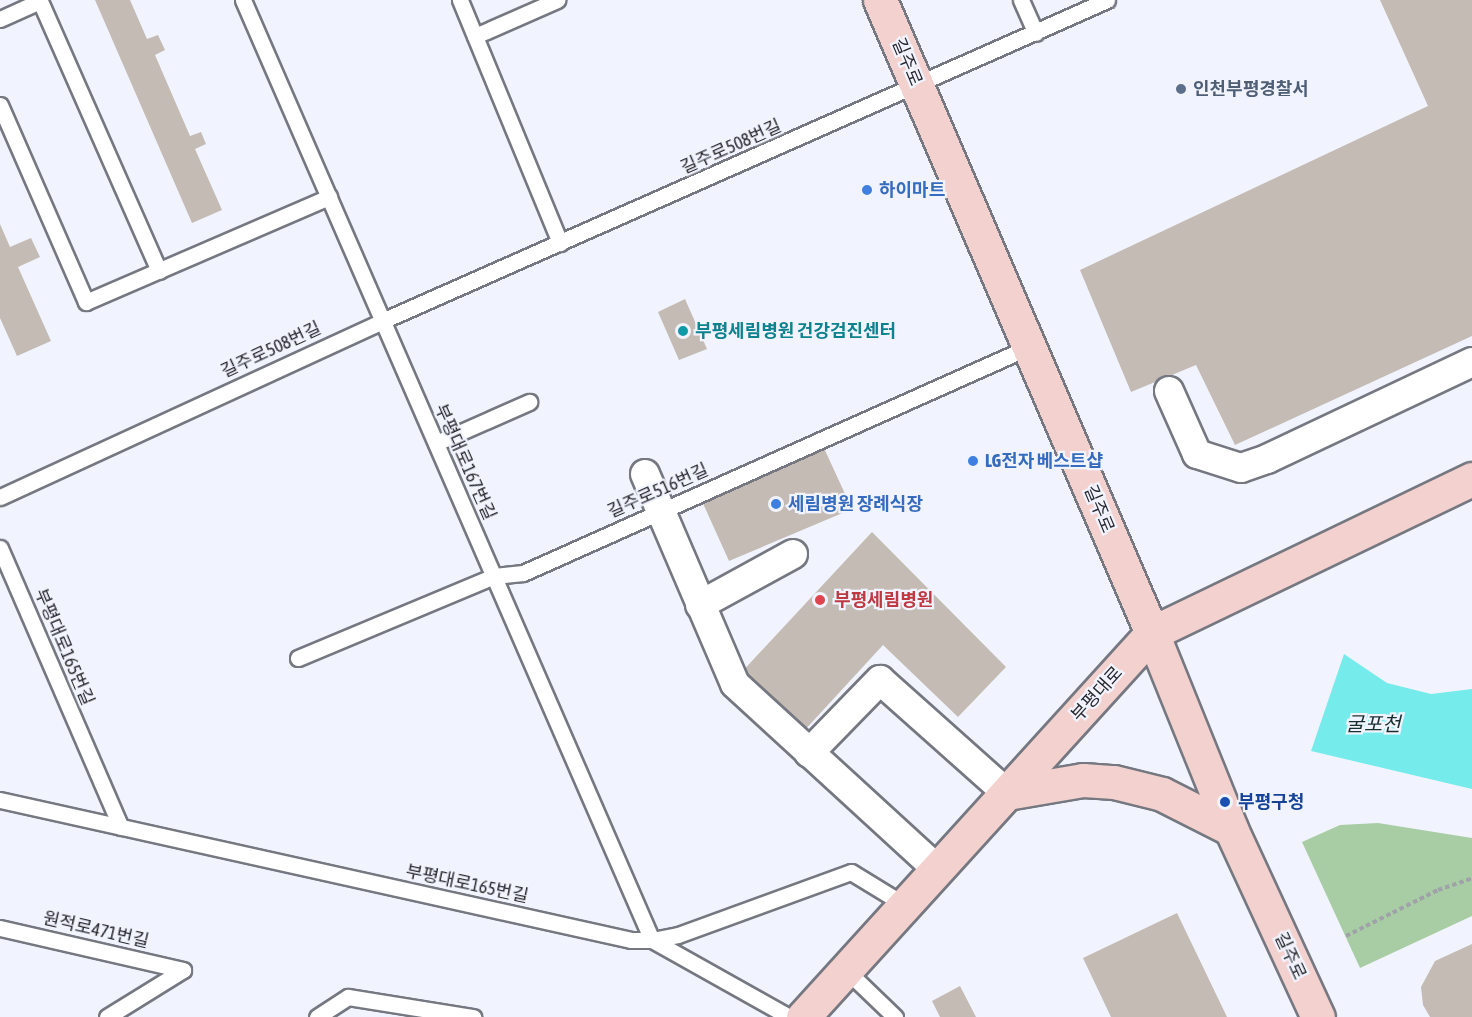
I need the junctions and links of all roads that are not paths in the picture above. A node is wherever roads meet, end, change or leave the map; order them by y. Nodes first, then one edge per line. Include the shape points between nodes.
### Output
1 (243, 0) edge
2 (460, 0) edge
3 (556, 0) edge
4 (880, 0) edge
5 (1021, 0) edge
6 (1102, 1) edge
7 (0, 19) edge
8 (1036, 33) junction
9 (475, 36) junction
10 (918, 87) junction
11 (0, 105) edge
12 (329, 198) junction
13 (560, 243) junction
14 (159, 271) junction
15 (382, 321) junction
16 (1029, 347) junction
17 (1472, 362) edge
18 (1169, 391) dead end
19 (530, 402) dead end
20 (436, 443) junction
21 (645, 474) dead end
22 (1472, 479) edge
23 (0, 497) edge
24 (661, 512) junction
25 (0, 548) edge
26 (793, 554) dead end
27 (494, 576) junction
28 (700, 605) junction
29 (1152, 633) junction
30 (298, 658) dead end
31 (809, 753) junction
32 (1007, 793) junction
33 (0, 800) edge
34 (121, 826) junction
35 (1231, 829) junction
36 (937, 869) junction
37 (905, 905) junction
38 (0, 928) edge
39 (652, 940) junction
40 (846, 970) junction
41 (107, 1017) edge
42 (316, 1017) edge
43 (473, 1017) edge
44 (789, 1017) edge
45 (803, 1017) edge
46 (895, 1017) edge
47 (1318, 1017) edge

1 - 12 lane, 부평대로167번길
2 - 9 lane
3 - 9 lane
4 - 10 main road, 길주로
5 - 8 lane
6 - 8 lane, 길주로508번길
7 - 14 lane via 40,1
8 - 10 lane, 길주로508번길
9 - 13 lane
10 - 13 lane, 길주로508번길
10 - 16 main road, 길주로
11 - 14 lane via 86,302
12 - 14 lane
12 - 15 lane, 부평대로167번길
13 - 15 lane, 길주로508번길
15 - 20 lane, 부평대로167번길
15 - 23 lane, 길주로508번길
16 - 24 lane, 길주로516번길
16 - 29 main road, 길주로
17 - 18 street via 1241,468 1197,454
19 - 20 lane
20 - 27 lane, 부평대로167번길
21 - 24 street
22 - 29 main road, 부평대로
24 - 27 lane, 길주로516번길 via 523,573
24 - 28 street
25 - 34 lane, 부평대로165번길
26 - 28 street
27 - 30 lane, 길주로516번길
27 - 39 lane, 부평대로167번길
28 - 31 street via 735,684
29 - 32 main road, 부평대로
29 - 35 main road, 길주로
31 - 32 street via 880,680
31 - 36 street
32 - 35 main road via 1083,780 1114,782 1162,794
32 - 36 main road, 부평대로
33 - 34 lane, 부평대로165번길
34 - 39 lane, 부평대로165번길 via 631,940
35 - 47 main road, 길주로
36 - 37 main road, 부평대로
37 - 39 lane via 851,872 678,936
37 - 40 main road, 부평대로
38 - 41 lane, 원적로471번길 via 183,970
39 - 44 lane, 부평대로165번길
40 - 45 main road, 부평대로
40 - 46 lane
42 - 43 lane via 348,998

